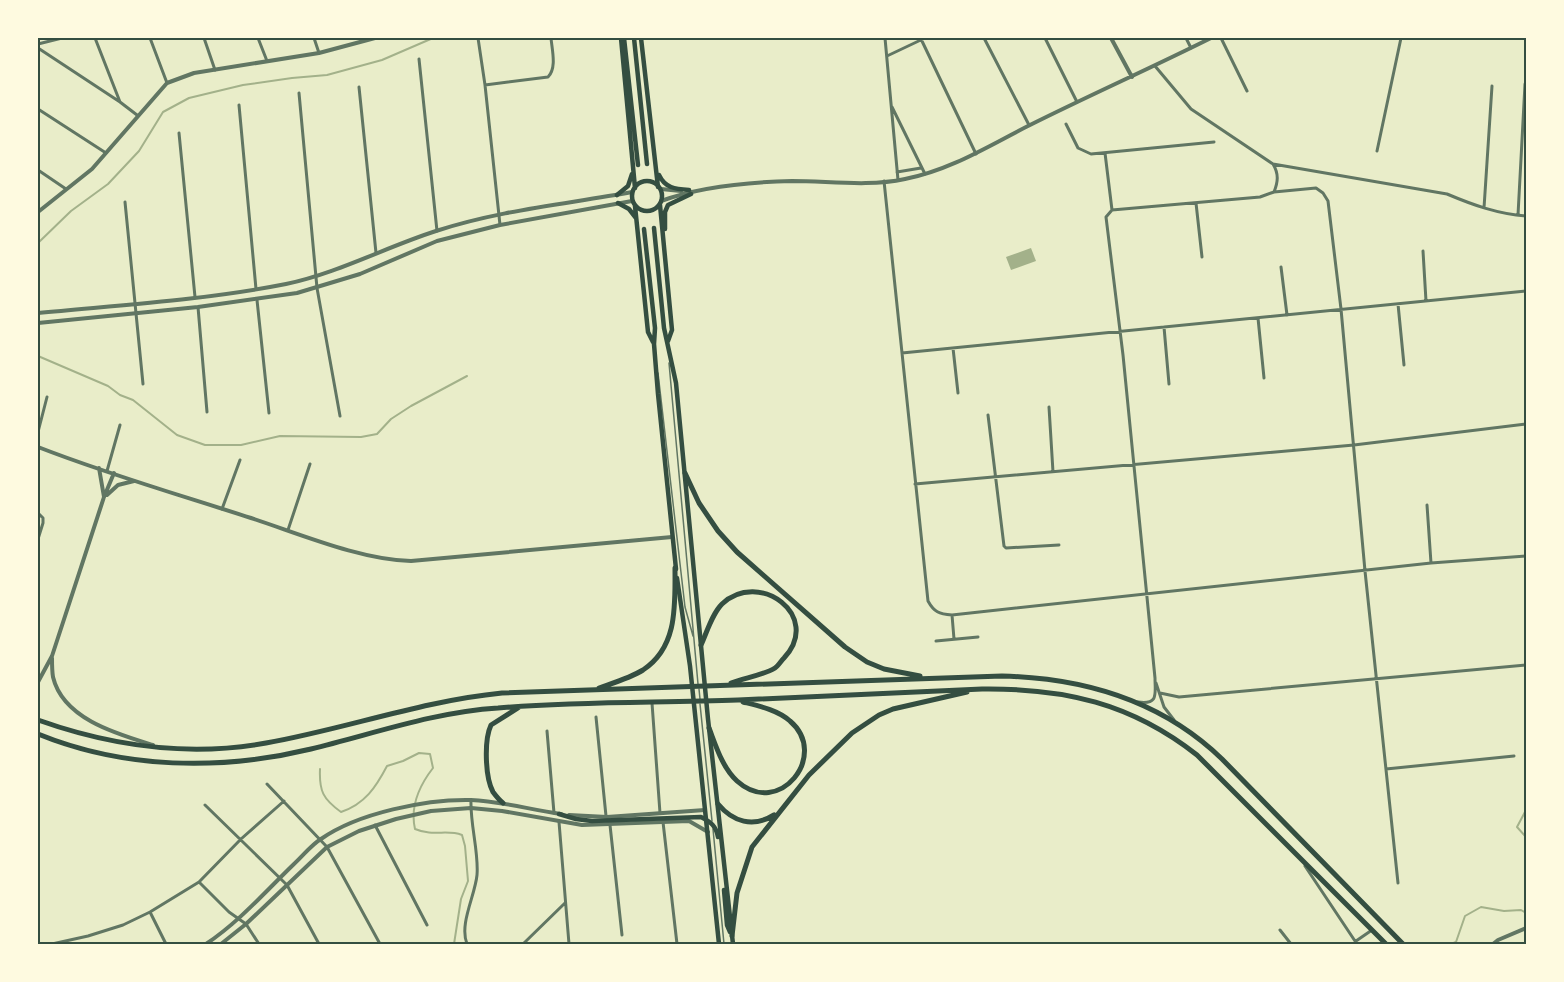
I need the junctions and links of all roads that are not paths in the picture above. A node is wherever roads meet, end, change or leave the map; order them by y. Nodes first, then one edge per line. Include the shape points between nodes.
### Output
1 (62, 38) edge
2 (95, 38) edge
3 (150, 38) edge
4 (204, 38) edge
5 (258, 38) edge
6 (314, 38) edge
7 (375, 38) edge
8 (478, 38) edge
9 (551, 38) edge
10 (622, 38) edge
11 (634, 38) edge
12 (641, 38) edge
13 (885, 38) edge
14 (923, 38) edge
15 (984, 38) edge
16 (1045, 38) edge
17 (1111, 38) edge
18 (1186, 38) edge
19 (1211, 38) edge
20 (1221, 38) edge
21 (1401, 38) edge
22 (366, 39) edge
23 (38, 46) edge
24 (1191, 48) junction
25 (319, 53) junction
26 (887, 56) junction
27 (419, 59) dead end
28 (267, 62) junction
29 (1155, 66) junction
30 (215, 70) junction
31 (1132, 77) junction
32 (168, 82) junction
33 (1526, 84) edge
34 (485, 85) junction
35 (1492, 86) dead end
36 (359, 87) dead end
37 (1247, 91) dead end
38 (299, 93) dead end
39 (120, 102) junction
40 (1077, 102) junction
41 (239, 105) dead end
42 (891, 106) junction
43 (38, 109) edge
44 (137, 115) junction
45 (1066, 124) dead end
46 (1029, 125) junction
47 (179, 133) dead end
48 (1214, 142) dead end
49 (1377, 151) dead end
50 (106, 153) junction
51 (1105, 153) junction
52 (976, 154) junction
53 (647, 164) dead end
54 (1273, 164) junction
55 (638, 165) dead end
56 (921, 168) junction
57 (38, 170) edge
58 (656, 170) junction
59 (633, 171) junction
60 (897, 172) junction
61 (925, 174) junction
62 (898, 180) junction
63 (884, 181) junction
64 (659, 188) junction
65 (68, 190) junction
66 (634, 190) junction
67 (690, 192) junction
68 (1274, 192) junction
69 (617, 195) junction
70 (632, 201) junction
71 (125, 202) dead end
72 (618, 203) junction
73 (660, 203) junction
74 (1196, 203) junction
75 (635, 206) junction
76 (1484, 208) junction
77 (1112, 210) junction
78 (38, 212) edge
79 (499, 214) junction
80 (1518, 215) junction
81 (1527, 216) edge
82 (637, 220) junction
83 (500, 225) junction
84 (654, 228) dead end
85 (644, 229) dead end
86 (437, 231) junction
87 (664, 243) junction
88 (1423, 251) dead end
89 (376, 253) junction
90 (1202, 257) dead end
91 (1281, 267) dead end
92 (316, 276) junction
93 (316, 288) junction
94 (256, 289) junction
95 (1527, 291) edge
96 (195, 297) junction
97 (257, 300) junction
98 (1426, 301) junction
99 (135, 304) junction
100 (1398, 304) junction
101 (198, 307) junction
102 (1341, 309) junction
103 (136, 313) junction
104 (38, 314) edge
105 (1287, 315) junction
106 (1258, 318) junction
107 (38, 323) edge
108 (1164, 327) junction
109 (1120, 331) junction
110 (668, 343) junction
111 (654, 344) junction
112 (953, 348) junction
113 (902, 353) junction
114 (1404, 365) dead end
115 (1264, 378) dead end
116 (143, 384) dead end
117 (1169, 384) dead end
118 (958, 393) dead end
119 (47, 397) dead end
120 (1049, 407) dead end
121 (207, 412) dead end
122 (269, 413) dead end
123 (988, 415) dead end
124 (340, 416) dead end
125 (1527, 424) edge
126 (120, 425) dead end
127 (38, 432) edge
128 (1354, 445) junction
129 (38, 447) edge
130 (240, 460) dead end
131 (310, 464) dead end
132 (1135, 465) junction
133 (99, 468) junction
134 (107, 471) junction
135 (1053, 472) junction
136 (114, 473) junction
137 (685, 473) junction
138 (996, 477) junction
139 (138, 481) junction
140 (915, 484) junction
141 (104, 497) junction
142 (1427, 505) dead end
143 (222, 509) junction
144 (38, 513) edge
145 (288, 530) junction
146 (672, 537) junction
147 (38, 539) edge
148 (1059, 545) dead end
149 (1527, 556) edge
150 (1431, 563) junction
151 (675, 568) junction
152 (1365, 571) junction
153 (1147, 593) junction
154 (951, 615) junction
155 (978, 637) dead end
156 (954, 639) junction
157 (694, 640) junction
158 (936, 641) dead end
159 (701, 645) junction
160 (52, 656) junction
161 (1527, 665) edge
162 (934, 678) junction
163 (1155, 678) junction
164 (1376, 679) junction
165 (38, 682) edge
166 (726, 685) junction
167 (982, 689) junction
168 (595, 690) junction
169 (1160, 693) junction
170 (736, 700) junction
171 (652, 701) junction
172 (1133, 701) junction
173 (520, 706) junction
174 (596, 717) dead end
175 (38, 720) edge
176 (1175, 721) junction
177 (709, 728) junction
178 (547, 731) dead end
179 (38, 734) edge
180 (169, 749) junction
181 (1514, 756) dead end
182 (1386, 769) junction
183 (267, 784) dead end
184 (471, 800) junction
185 (284, 801) junction
186 (502, 803) junction
187 (718, 804) junction
188 (206, 805) dead end
189 (471, 808) junction
190 (706, 810) junction
191 (502, 811) junction
192 (778, 813) junction
193 (557, 814) junction
194 (660, 814) junction
195 (606, 817) junction
196 (559, 822) junction
197 (663, 822) junction
198 (375, 825) junction
199 (610, 825) junction
200 (709, 832) junction
201 (241, 839) junction
202 (320, 839) junction
203 (327, 847) junction
204 (1298, 856) junction
205 (279, 878) junction
206 (199, 882) junction
207 (1398, 884) dead end
208 (287, 885) junction
209 (566, 903) junction
210 (150, 912) junction
211 (238, 918) junction
212 (246, 924) junction
213 (427, 925) dead end
214 (1527, 928) edge
215 (1280, 930) dead end
216 (1372, 930) junction
217 (622, 935) dead end
218 (732, 936) junction
219 (1356, 943) edge
220 (52, 945) edge
221 (166, 945) edge
222 (206, 945) edge
223 (221, 945) edge
224 (259, 945) edge
225 (319, 945) edge
226 (380, 945) edge
227 (467, 945) edge
228 (524, 945) edge
229 (569, 945) edge
230 (677, 945) edge
231 (722, 945) edge
232 (733, 945) edge
233 (1291, 945) edge
234 (1386, 945) edge
235 (1403, 945) edge
236 (1493, 945) edge

1 - 23 street
2 - 39 street
3 - 32 street
4 - 30 street
5 - 28 street
6 - 25 street
7 - 22 street
8 - 34 street
9 - 34 street via 553,71 548,77
10 - 55 main road
10 - 59 main road
11 - 53 main road
12 - 58 main road
13 - 26 street
14 - 26 street
14 - 52 street
15 - 46 street
16 - 40 street
17 - 31 street
18 - 24 street
19 - 24 street
20 - 37 street
21 - 49 street
22 - 25 street
23 - 39 street
24 - 29 street
25 - 28 street
26 - 42 street
27 - 86 street
28 - 30 street
29 - 31 street
29 - 54 street via 1191,109
30 - 32 street
31 - 40 street
32 - 44 street
33 - 80 street
34 - 79 street
35 - 76 street
36 - 89 street
38 - 92 street
39 - 44 street
40 - 46 street
41 - 94 street
42 - 56 street
42 - 60 street
43 - 50 street
44 - 50 street
45 - 51 street via 1081,151
46 - 52 street
47 - 96 street
48 - 51 street
50 - 65 street
51 - 77 street
52 - 61 street
54 - 68 street via 1278,177
54 - 76 street via 1447,194
56 - 60 street
56 - 61 street
57 - 65 street
58 - 64 main road
58 - 67 main road via 666,185
59 - 66 main road
59 - 69 main road via 627,186
60 - 62 street
61 - 62 street
62 - 63 street
63 - 67 street via 790,181
63 - 113 street
64 - 66 main road via 646,181
64 - 67 street
64 - 73 main road
65 - 78 street
66 - 69 street
66 - 70 main road
67 - 73 street
67 - 87 main road via 666,209
68 - 74 street
68 - 102 street via 1317,188 1328,201
69 - 79 street
70 - 72 street
70 - 75 main road
71 - 99 street
72 - 82 main road
72 - 83 street
73 - 75 main road via 652,211
73 - 87 main road
74 - 77 street
74 - 90 street
75 - 82 main road
76 - 80 street
77 - 109 street via 1106,217
79 - 83 street
79 - 86 street
80 - 81 street
82 - 111 main road via 648,332
83 - 93 street via 437,241
84 - 110 main road
85 - 111 main road
86 - 89 street
87 - 110 main road via 672,330
88 - 98 street
89 - 92 street
91 - 105 street
92 - 93 street
92 - 94 street
93 - 97 street
93 - 124 street
94 - 96 street
95 - 98 street
96 - 99 street
97 - 101 street
97 - 122 street
98 - 100 street
99 - 103 street
99 - 104 street
100 - 102 street
100 - 114 street
101 - 103 street
101 - 121 street
102 - 105 street
102 - 128 street
103 - 107 street
103 - 116 street
105 - 106 street
106 - 108 street
106 - 115 street
108 - 109 street
108 - 117 street
109 - 112 street
109 - 132 street
110 - 137 main road
110 - 157 lane
111 - 146 main road
111 - 157 lane via 686,607
112 - 113 street
112 - 118 street
113 - 140 street
119 - 127 street
120 - 135 street
123 - 138 street
125 - 128 street
126 - 134 street
128 - 132 street
128 - 152 street
129 - 133 street
130 - 143 street
131 - 145 street
132 - 135 street
132 - 153 street
133 - 134 street
133 - 141 street
134 - 136 street
135 - 138 street
136 - 139 street
136 - 141 street
137 - 159 main road
137 - 162 highway via 699,503 737,552 845,647 884,669
138 - 140 street
138 - 148 street via 1005,548
139 - 141 street via 118,485
139 - 143 street
140 - 154 street via 928,601 941,614
141 - 160 street
142 - 150 street
143 - 145 street
144 - 147 street via 43,523
145 - 146 street via 392,561
146 - 151 main road
149 - 150 street
150 - 152 street
151 - 168 highway via 674,616 670,637 660,655 643,670
151 - 190 main road
152 - 153 street
152 - 164 street
153 - 154 street
153 - 163 street
154 - 156 street
155 - 156 street
156 - 158 street
157 - 231 lane
159 - 166 highway via 722,605 740,593 754,592 781,600 793,615 794,644 775,668
159 - 177 main road
160 - 165 street
160 - 180 street via 53,677 73,708 122,735
161 - 164 street
162 - 166 highway
162 - 172 highway via 1043,678 1080,683
163 - 169 street
163 - 172 street via 1152,701
164 - 169 street via 1179,697
164 - 182 street
166 - 168 highway
167 - 170 highway
167 - 192 highway via 879,715 852,733
167 - 204 highway via 1023,689 1075,696 1144,720 1197,754
168 - 180 highway via 470,696 263,744
169 - 176 street
170 - 171 highway
170 - 177 highway via 782,715 798,728 803,738 803,762 787,787 774,792 745,787 728,769
171 - 173 highway
171 - 194 street
172 - 176 highway
173 - 179 highway via 433,717 288,754 213,762 160,763 113,757
173 - 186 highway via 491,725 487,737 488,776
174 - 195 street
175 - 180 highway via 96,738
176 - 235 highway via 1222,759
177 - 187 main road
178 - 193 street
181 - 182 street
182 - 207 street
183 - 185 street
184 - 186 street
184 - 189 street
184 - 202 street via 409,806 346,825
185 - 201 street
185 - 202 street
186 - 191 street
186 - 193 street
187 - 192 highway via 739,821 753,823
187 - 218 main road
188 - 201 street
189 - 191 street
189 - 198 street via 408,816
189 - 227 street via 477,875 467,915
190 - 194 street
190 - 200 main road
191 - 196 street
192 - 218 highway via 752,847 737,893
193 - 195 street
193 - 218 main road via 592,821 689,816 710,821 717,828
194 - 195 street
194 - 197 street
196 - 199 street
196 - 209 street
197 - 199 street
197 - 200 street via 689,821
197 - 230 street
198 - 203 street
198 - 213 street
199 - 217 street
200 - 231 main road
201 - 205 street
201 - 206 street
202 - 203 street
202 - 205 street
203 - 208 street
203 - 226 street
204 - 216 highway
204 - 219 street
205 - 208 street
205 - 211 street
206 - 210 street
206 - 211 street
208 - 212 street
208 - 225 street
209 - 228 street
209 - 229 street
210 - 220 street via 123,925
210 - 221 street
211 - 212 street
211 - 222 street
212 - 223 street
212 - 224 street
214 - 236 street via 1498,939
215 - 233 street
216 - 219 street
216 - 234 highway
218 - 232 main road

